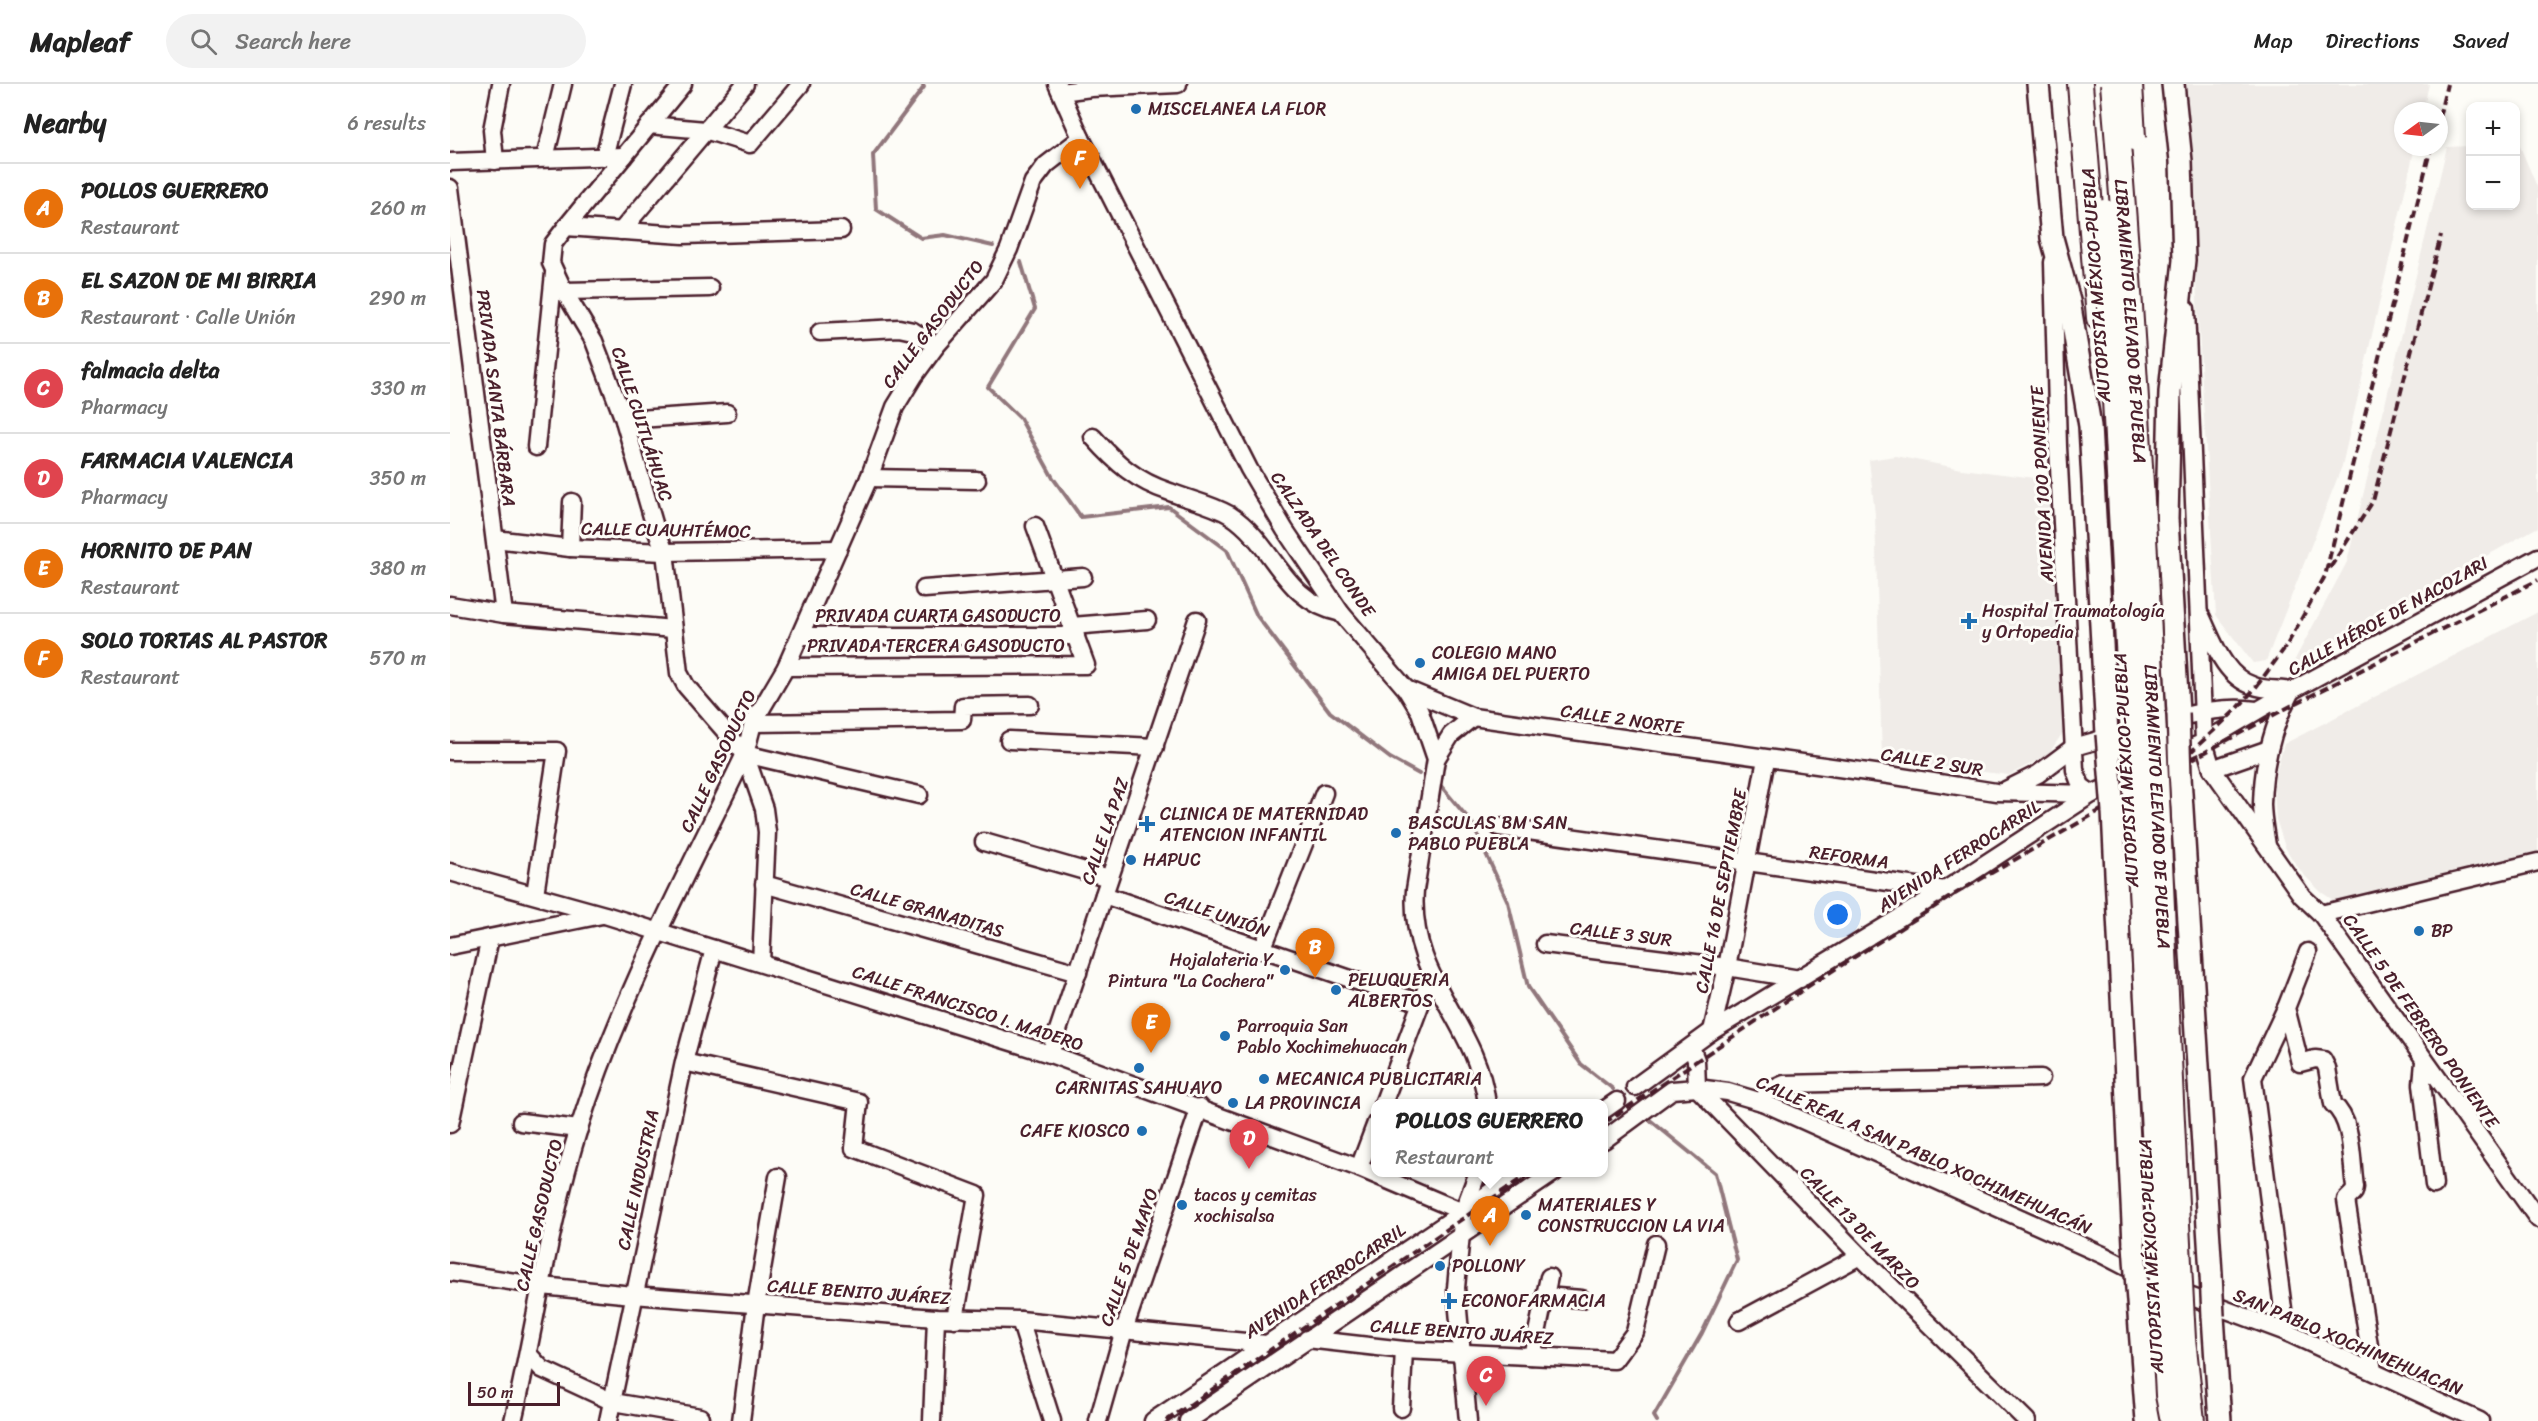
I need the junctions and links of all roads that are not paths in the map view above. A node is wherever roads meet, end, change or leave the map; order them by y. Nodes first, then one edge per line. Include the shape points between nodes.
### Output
1 (501, 84) edge
2 (563, 84) edge
3 (623, 84) edge
4 (683, 84) edge
5 (745, 84) edge
6 (801, 84) edge
7 (1178, 84) edge
8 (2038, 84) edge
9 (2080, 84) edge
10 (2095, 84) edge
11 (2113, 84) edge
12 (2120, 84) edge
13 (2130, 84) edge
14 (2173, 84) edge
15 (1090, 86) edge
16 (1059, 88) edge
17 (649, 125) junction
18 (705, 130) junction
19 (1081, 138) junction
20 (624, 156) junction
21 (604, 157) junction
22 (545, 158) junction
23 (495, 161) junction
24 (450, 162) edge
25 (450, 188) edge
26 (566, 227) junction
27 (841, 230) dead end
28 (621, 231) junction
29 (2052, 238) junction
30 (2184, 260) junction
31 (2128, 263) junction
32 (554, 273) junction
33 (710, 288) dead end
34 (564, 291) junction
35 (820, 332) dead end
36 (936, 346) junction
37 (727, 413) dead end
38 (624, 420) junction
39 (1093, 437) dead end
40 (536, 447) dead end
41 (868, 478) junction
42 (977, 480) dead end
43 (573, 502) dead end
44 (1035, 526) dead end
45 (495, 539) junction
46 (570, 548) junction
47 (838, 549) junction
48 (665, 552) junction
49 (2538, 557) edge
50 (1083, 577) dead end
51 (1055, 581) junction
52 (924, 589) dead end
53 (450, 605) edge
54 (2198, 609) junction
55 (1341, 613) junction
56 (504, 614) junction
57 (1147, 620) dead end
58 (1197, 620) dead end
59 (673, 629) junction
60 (1074, 631) junction
61 (800, 636) junction
62 (786, 667) junction
63 (1406, 689) junction
64 (2291, 691) junction
65 (1030, 705) dead end
66 (2256, 710) junction
67 (2203, 711) junction
68 (2169, 716) junction
69 (1473, 717) junction
70 (753, 723) junction
71 (2116, 731) junction
72 (1009, 740) dead end
73 (2204, 742) junction
74 (1155, 747) junction
75 (2074, 747) junction
76 (2269, 749) junction
77 (450, 751) edge
78 (745, 754) junction
79 (1436, 759) junction
80 (1766, 759) junction
81 (2212, 769) junction
82 (2172, 782) junction
83 (1996, 792) junction
84 (1324, 793) dead end
85 (2092, 794) junction
86 (920, 795) dead end
87 (2121, 808) junction
88 (1499, 827) dead end
89 (984, 842) dead end
90 (2267, 849) junction
91 (1748, 862) junction
92 (2538, 862) edge
93 (450, 872) edge
94 (1109, 878) junction
95 (764, 884) junction
96 (1945, 890) junction
97 (534, 894) junction
98 (1104, 896) junction
99 (2320, 914) junction
100 (605, 915) junction
101 (659, 932) junction
102 (490, 938) junction
103 (1545, 944) dead end
104 (450, 946) edge
105 (714, 948) junction
106 (1262, 950) junction
107 (2308, 952) dead end
108 (761, 963) junction
109 (1727, 967) junction
110 (1078, 973) junction
111 (1431, 976) junction
112 (1800, 979) junction
113 (1421, 1004) junction
114 (2286, 1008) junction
115 (1712, 1031) junction
116 (1691, 1047) junction
117 (1050, 1054) junction
118 (684, 1062) junction
119 (2424, 1062) junction
120 (2041, 1078) dead end
121 (1635, 1087) dead end
122 (1697, 1088) junction
123 (1385, 1099) edge
124 (1485, 1099) edge
125 (1762, 1102) junction
126 (1200, 1107) junction
127 (521, 1122) dead end
128 (450, 1124) edge
129 (579, 1129) junction
130 (1371, 1136) edge
131 (1608, 1137) edge
132 (1359, 1168) junction
133 (1371, 1173) edge
134 (778, 1177) dead end
135 (1380, 1177) edge
136 (1476, 1177) edge
137 (1512, 1177) edge
138 (1549, 1177) edge
139 (2434, 1185) dead end
140 (1463, 1212) junction
141 (2538, 1219) edge
142 (1461, 1236) junction
143 (1656, 1244) dead end
144 (1860, 1256) junction
145 (450, 1272) edge
146 (1549, 1277) dead end
147 (542, 1286) junction
148 (2151, 1292) junction
149 (633, 1295) junction
150 (1545, 1296) junction
151 (1582, 1299) dead end
152 (756, 1304) junction
153 (936, 1318) junction
154 (955, 1319) junction
155 (1020, 1320) junction
156 (1739, 1321) dead end
157 (1124, 1330) junction
158 (2286, 1332) junction
159 (1307, 1339) junction
160 (1266, 1344) junction
161 (1404, 1350) junction
162 (1463, 1353) junction
163 (529, 1355) junction
164 (1532, 1356) junction
165 (2373, 1371) junction
166 (613, 1402) junction
167 (1401, 1408) dead end
168 (1202, 1416) edge
169 (700, 1417) dead end
170 (513, 1421) edge
171 (608, 1421) edge
172 (741, 1421) edge
173 (932, 1421) edge
174 (1052, 1421) edge
175 (1098, 1421) edge
176 (1153, 1421) edge
177 (1188, 1421) edge
178 (1468, 1421) edge
179 (2027, 1421) edge
180 (2147, 1421) edge
181 (2160, 1421) edge
182 (2173, 1421) edge
183 (2191, 1421) edge
184 (2220, 1421) edge
185 (2481, 1421) edge

1 - 23 street via 492,129
2 - 22 street
3 - 21 street
4 - 17 street, CALLE CUITLÁHUAC
5 - 18 street
6 - 18 street via 750,144
7 - 15 street
8 - 29 main road
9 - 71 highway, AUTOPISTA MÉXICO-PUEBLA via 2095,261
10 - 182 highway, LIBRAMIENTO ELEVADO DE PUEBLA, bridge via 2108,261 2168,1395
11 - 31 highway, LIBRAMIENTO ELEVADO DE PUEBLA, bridge
12 - 68 highway, AUTOPISTA MÉXICO-PUEBLA
13 - 31 highway, bridge via 2136,209
14 - 30 main road via 2181,161
15 - 16 street
16 - 19 street, CALZADA DEL CONDE
17 - 18 street
17 - 20 street, CALLE CUITLÁHUAC
18 - 28 street
19 - 36 street, CALLE GASODUCTO via 1046,165 1033,182 994,280
19 - 55 street, CALZADA DEL CONDE via 1249,469
20 - 21 street
20 - 26 street, CALLE CUITLÁHUAC
21 - 22 street
22 - 23 street
23 - 24 street
25 - 45 street, PRIVADA SANTA BÁRBARA
26 - 28 street
26 - 32 street, CALLE CUITLÁHUAC via 550,254
27 - 28 street via 683,235
29 - 71 main road via 2069,301 2090,426
29 - 75 street, AVENIDA 100 PONIENTE via 2058,447
30 - 54 street, CALLE 5 DE FEBRERO PONIENTE
30 - 68 main road via 2170,392
31 - 183 highway, LIBRAMIENTO ELEVADO DE PUEBLA, bridge via 2183,1339
32 - 34 street, CALLE CUITLÁHUAC
32 - 40 street, PRIVADA SANTA BÁRBARA
33 - 34 street
34 - 38 street, CALLE CUITLÁHUAC via 594,341
35 - 36 street via 899,328 913,331
36 - 41 street, CALLE GASODUCTO via 895,407
37 - 38 street
38 - 48 street, CALLE CUITLÁHUAC
39 - 55 street via 1119,466 1169,492 1206,503 1231,516 1251,535 1290,586 1310,602
41 - 42 street
41 - 47 street, CALLE GASODUCTO
43 - 46 street
44 - 51 street
45 - 46 street, CALLE CUAUHTÉMOC
45 - 56 street, PRIVADA SANTA BÁRBARA
46 - 48 street, CALLE CUAUHTÉMOC
47 - 48 street, CALLE CUAUHTÉMOC
47 - 61 street, CALLE GASODUCTO
48 - 59 street, CALLE CUITLÁHUAC
49 - 64 street, CALLE HÉROE DE NACOZARI
50 - 51 street, PRIVADA CUARTA GASODUCTO
51 - 52 street, PRIVADA CUARTA GASODUCTO
51 - 60 street
53 - 56 street
54 - 64 street via 2234,675 2256,687
54 - 67 street, CALLE 5 DE FEBRERO PONIENTE
55 - 63 street, CALZADA DEL CONDE
56 - 59 street
57 - 60 street, PRIVADA CUARTA GASODUCTO
58 - 74 street, CALLE LA PAZ
59 - 78 street, CALLE CUITLÁHUAC via 679,673 686,686
60 - 61 street, PRIVADA CUARTA GASODUCTO
60 - 62 street, PRIVADA TERCERA GASODUCTO via 1086,665
61 - 62 street, CALLE GASODUCTO
62 - 70 street, CALLE GASODUCTO
63 - 69 street, CALLE 2 NORTE
63 - 79 street, CALZADA DEL CONDE via 1420,712
64 - 66 street, CALLE HÉROE DE NACOZARI
64 - 76 street via 2280,711
65 - 70 street via 963,706 962,720
66 - 67 street
66 - 73 street, CALLE HÉROE DE NACOZARI
67 - 73 street, CALLE 5 DE FEBRERO PONIENTE
67 - 75 street
68 - 82 highway, AUTOPISTA MÉXICO-PUEBLA
69 - 79 street via 1446,741
69 - 80 street, CALLE 2 NORTE
70 - 78 street, CALLE GASODUCTO
71 - 87 highway, AUTOPISTA MÉXICO-PUEBLA
72 - 74 street
73 - 81 street, CALLE 5 DE FEBRERO PONIENTE
73 - 85 street, CALLE HÉROE DE NACOZARI
74 - 94 street, CALLE LA PAZ
75 - 83 street via 2038,774
75 - 85 street, AVENIDA 100 PONIENTE via 2074,770 2081,786
76 - 81 street
76 - 90 street via 2262,804
77 - 97 street via 557,752
78 - 86 street
78 - 95 street via 764,809
78 - 101 street, CALLE GASODUCTO
79 - 111 street, CALZADA DEL CONDE via 1413,912
80 - 83 street, CALLE 2 SUR
80 - 91 street, CALLE 16 DE SEPTIEMBRE
81 - 90 street, CALLE 5 DE FEBRERO PONIENTE
82 - 183 highway, AUTOPISTA MÉXICO-PUEBLA
82 - 184 main road, bridge
83 - 85 street, CALLE 2 SUR
84 - 106 street
85 - 96 street, AVENIDA FERROCARRIL
87 - 148 highway, AUTOPISTA MÉXICO-PUEBLA
87 - 148 main road, bridge via 2134,1244
88 - 91 street, REFORMA
89 - 94 street
90 - 99 street, CALLE 5 DE FEBRERO PONIENTE
91 - 96 street, REFORMA
91 - 109 street, CALLE 16 DE SEPTIEMBRE
92 - 99 street
93 - 97 street, CALLE FRANCISCO I. MADERO
94 - 98 street, CALLE LA PAZ
95 - 108 street
95 - 110 street, CALLE GRANADITAS
96 - 112 street, AVENIDA FERROCARRIL
97 - 100 street, CALLE FRANCISCO I. MADERO
98 - 106 street, CALLE UNIÓN
98 - 110 street, CALLE LA PAZ
99 - 119 street, CALLE 5 DE FEBRERO PONIENTE
100 - 101 street, CALLE FRANCISCO I. MADERO
100 - 102 street
101 - 105 street, CALLE FRANCISCO I. MADERO
101 - 129 street, CALLE GASODUCTO via 605,1052
102 - 104 street
102 - 128 street
103 - 109 street, CALLE 3 SUR
105 - 108 street, CALLE FRANCISCO I. MADERO
105 - 118 street, CALLE INDUSTRIA
106 - 113 street, CALLE UNIÓN
107 - 114 street
108 - 117 street, CALLE FRANCISCO I. MADERO
109 - 112 street, CALLE 3 SUR
109 - 115 street, CALLE 16 DE SEPTIEMBRE
110 - 117 street, CALLE LA PAZ
111 - 113 street
111 - 124 street, CALZADA DEL CONDE via 1475,1056
112 - 115 street, AVENIDA FERROCARRIL
113 - 123 street
114 - 158 street via 2253,1078
114 - 165 street via 2300,1063 2323,1060 2333,1104 2342,1110 2345,1121 2355,1187 2346,1200
115 - 116 street, AVENIDA FERROCARRIL
116 - 121 street, AVENIDA FERROCARRIL
116 - 122 street via 1696,1060
117 - 126 street, CALLE FRANCISCO I. MADERO
118 - 149 street, CALLE INDUSTRIA
118 - 154 street via 859,1102 854,1148 977,1195
119 - 139 street via 2422,1084
119 - 141 street, CALLE 5 DE FEBRERO PONIENTE
120 - 125 street via 1784,1084 1768,1091
122 - 125 street, CALLE REAL A SAN PABLO XOCHIMEHUACÁN
122 - 131 street, CALLE REAL A SAN PABLO XOCHIMEHUACÁN via 1672,1090
122 - 144 street, CALLE 13 DE MARZO
125 - 148 street, CALLE REAL A SAN PABLO XOCHIMEHUACÁN via 2103,1255
126 - 132 street, CALLE FRANCISCO I. MADERO
126 - 157 street, CALLE 5 DE MAYO
127 - 129 street
129 - 147 street, CALLE GASODUCTO
130 - 132 street
132 - 133 street, CALLE FRANCISCO I. MADERO
134 - 152 street
135 - 140 street, CALLE FRANCISCO I. MADERO
136 - 140 street
137 - 140 street, AVENIDA FERROCARRIL
138 - 142 street
140 - 142 street
140 - 160 street, AVENIDA FERROCARRIL
142 - 159 street
142 - 162 street via 1456,1288
143 - 164 street, CALLE BENITO JUÁREZ via 1635,1332 1614,1360
144 - 156 street
144 - 179 street, CALLE 13 DE MARZO
145 - 147 street, CALLE BENITO JUÁREZ
146 - 150 street
147 - 149 street, CALLE BENITO JUÁREZ
147 - 163 street, CALLE GASODUCTO
148 - 158 street, SAN PABLO XOCHIMEHUACAN
148 - 180 main road
148 - 181 highway, AUTOPISTA MÉXICO-PUEBLA
149 - 152 street, CALLE BENITO JUÁREZ
149 - 166 street, CALLE INDUSTRIA
150 - 151 street
150 - 164 street
152 - 153 street, CALLE BENITO JUÁREZ
152 - 172 street
153 - 154 street, CALLE BENITO JUÁREZ
153 - 173 street
154 - 155 street, CALLE BENITO JUÁREZ
155 - 157 street, CALLE BENITO JUÁREZ
155 - 174 street
157 - 160 street, CALLE BENITO JUÁREZ
157 - 175 street, CALLE 5 DE MAYO
158 - 165 street, SAN PABLO XOCHIMEHUACAN
159 - 161 street, CALLE BENITO JUÁREZ
159 - 168 street
160 - 176 street, AVENIDA FERROCARRIL
161 - 162 street, CALLE BENITO JUÁREZ
161 - 167 street
162 - 164 street, CALLE BENITO JUÁREZ
162 - 178 street
163 - 166 street via 542,1370
163 - 170 street, CALLE GASODUCTO
165 - 185 street, SAN PABLO XOCHIMEHUACAN
166 - 169 street
166 - 171 street, CALLE INDUSTRIA
168 - 177 street

